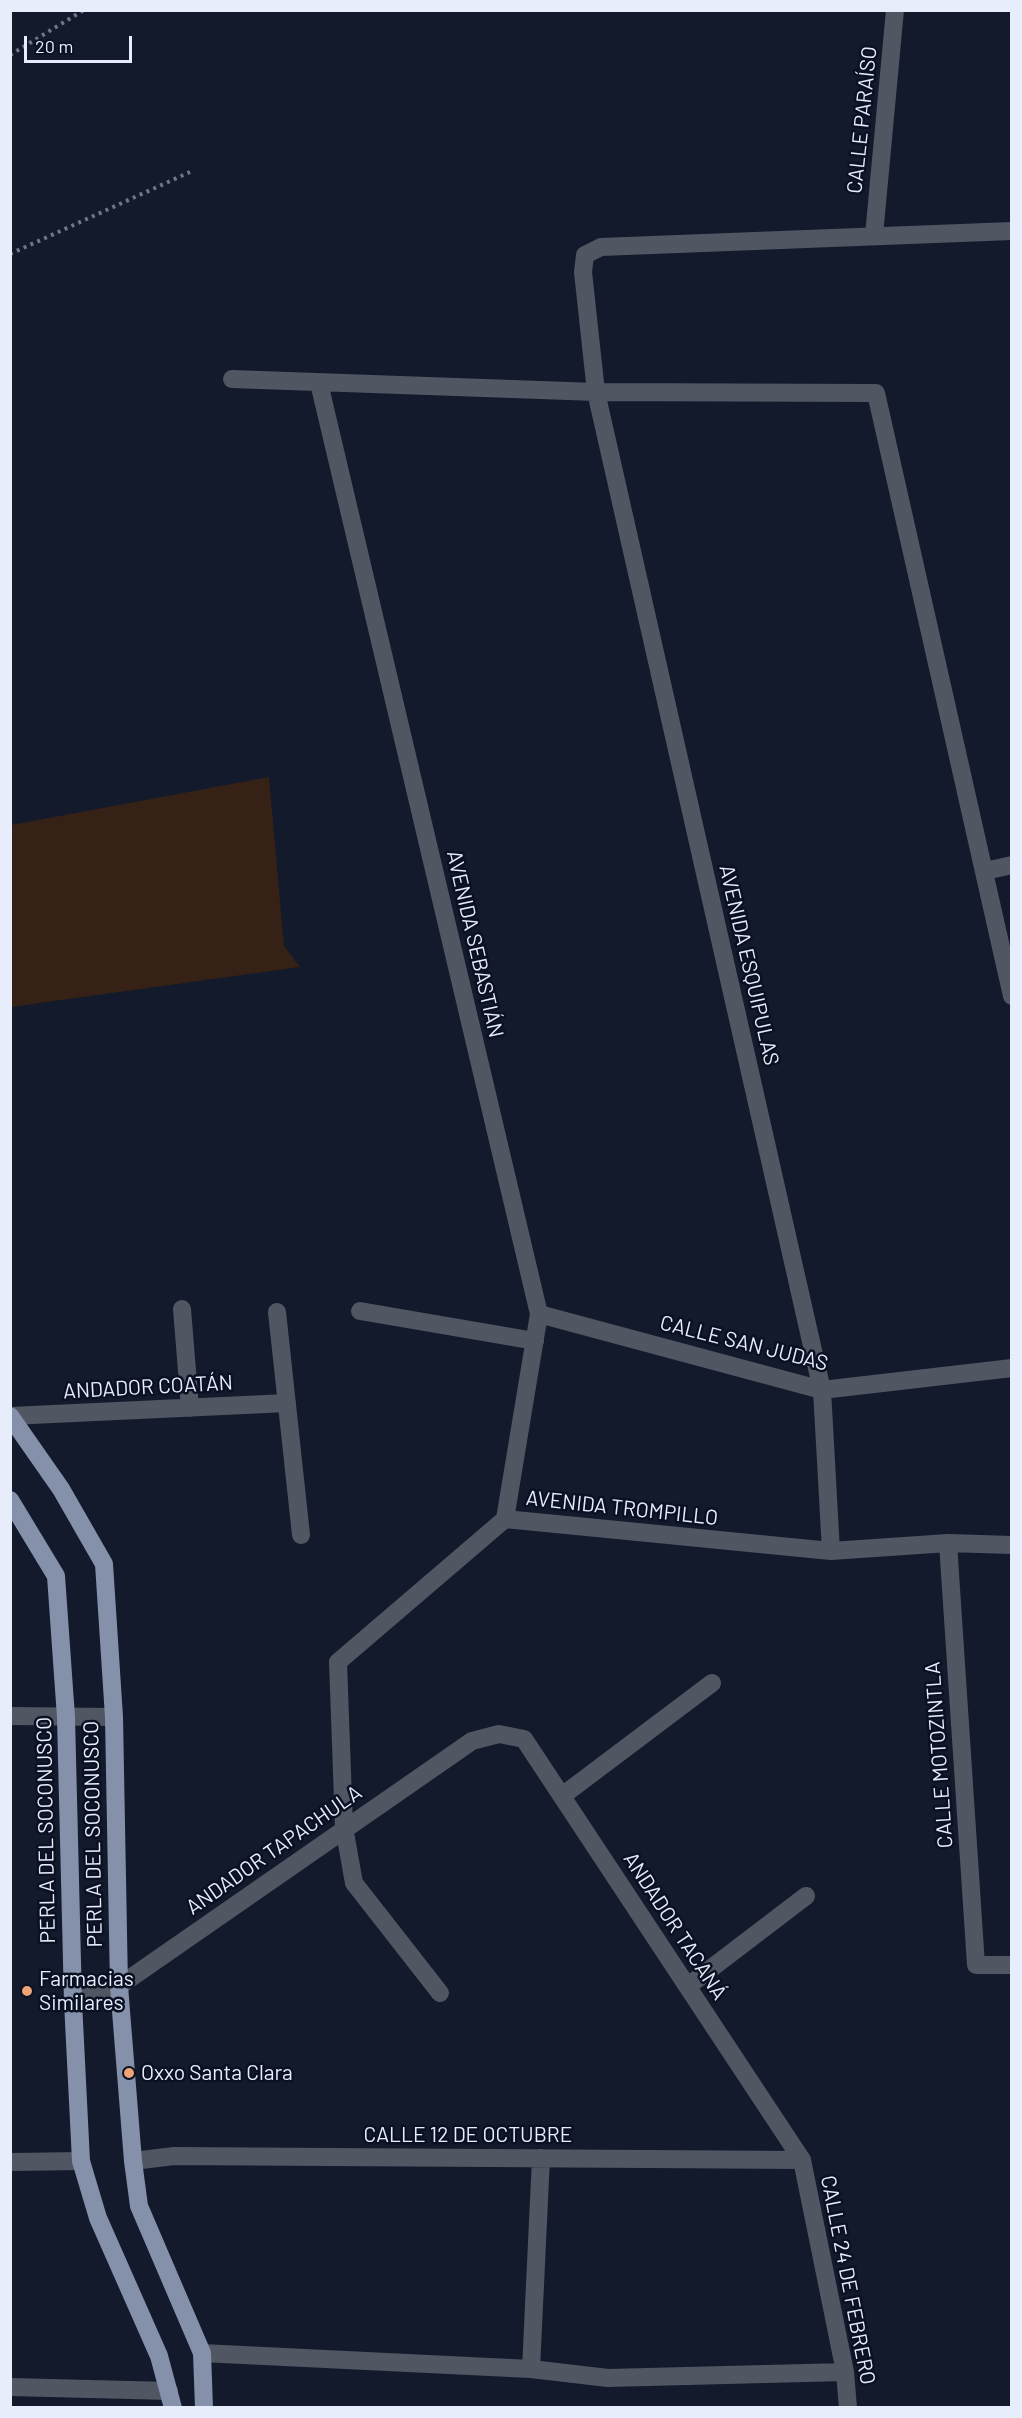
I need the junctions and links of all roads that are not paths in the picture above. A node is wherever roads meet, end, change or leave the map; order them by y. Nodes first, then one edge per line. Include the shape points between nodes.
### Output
1 (896, 10) edge
2 (1011, 231) edge
3 (874, 234) junction
4 (232, 379) dead end
5 (319, 383) junction
6 (596, 393) junction
7 (1011, 865) edge
8 (985, 871) junction
9 (1011, 996) edge
10 (182, 1309) dead end
11 (360, 1311) dead end
12 (277, 1312) dead end
13 (539, 1314) junction
14 (535, 1341) junction
15 (1011, 1368) edge
16 (822, 1390) junction
17 (287, 1403) junction
18 (190, 1408) junction
19 (10, 1416) edge
20 (10, 1500) edge
21 (505, 1519) junction
22 (301, 1535) dead end
23 (948, 1543) junction
24 (1011, 1545) edge
25 (831, 1551) junction
26 (712, 1683) dead end
27 (10, 1716) edge
28 (66, 1717) junction
29 (114, 1717) junction
30 (500, 1734) joint
31 (562, 1796) junction
32 (344, 1827) junction
33 (806, 1896) dead end
34 (1011, 1965) edge
35 (118, 1986) junction
36 (688, 1986) junction
37 (440, 1993) dead end
38 (73, 2002) junction
39 (541, 2158) junction
40 (802, 2160) junction
41 (81, 2161) junction
42 (133, 2161) junction
43 (10, 2162) edge
44 (202, 2353) junction
45 (531, 2369) junction
46 (845, 2372) junction
47 (10, 2387) edge
48 (171, 2399) edge
49 (204, 2408) edge
50 (848, 2408) edge

1 - 3 street, CALLE PARAÍSO
2 - 3 street
3 - 6 street, AVENIDA ESQUIPULAS via 601,247 585,255 583,272
4 - 5 street
5 - 6 street
5 - 13 street, AVENIDA SEBASTIÁN
6 - 8 street via 876,393
6 - 16 street, AVENIDA ESQUIPULAS
7 - 8 street
8 - 9 street
10 - 18 street
11 - 14 street
12 - 17 street
13 - 14 street, AVENIDA SEBASTIÁN
13 - 16 street, CALLE SAN JUDAS
14 - 21 street, AVENIDA SEBASTIÁN
15 - 16 street, CALLE SAN JUDAS
16 - 25 street, AVENIDA ESQUIPULAS
17 - 18 street, ANDADOR COATÁN
17 - 22 street
18 - 19 street, ANDADOR COATÁN
19 - 29 main road, PERLA DEL SOCONUSCO via 61,1488 104,1564
20 - 28 main road, PERLA DEL SOCONUSCO via 56,1576
21 - 25 street, AVENIDA TROMPILLO
21 - 32 street, AVENIDA TROMPILLO via 338,1662
23 - 24 street, AVENIDA TROMPILLO
23 - 25 street, AVENIDA TROMPILLO
23 - 34 street, CALLE MOTOZINTLA via 975,1965
26 - 31 street
27 - 28 street
28 - 29 street
28 - 38 main road, PERLA DEL SOCONUSCO
29 - 35 main road, PERLA DEL SOCONUSCO
30 - 31 street, ANDADOR TACANÁ via 524,1739
30 - 32 street, ANDADOR TAPACHULA via 472,1741
31 - 36 street, ANDADOR TACANÁ
32 - 35 street, ANDADOR TAPACHULA
32 - 37 street via 354,1882
33 - 36 street
35 - 38 street, ANDADOR TAPACHULA
35 - 42 main road, PERLA DEL SOCONUSCO
36 - 40 street, ANDADOR TACANÁ
38 - 41 main road, PERLA DEL SOCONUSCO
39 - 40 street, CALLE 12 DE OCTUBRE
39 - 42 street, CALLE 12 DE OCTUBRE via 174,2156
39 - 45 street
40 - 46 street, CALLE 24 DE FEBRERO
41 - 43 street
41 - 48 main road, PERLA DEL SOCONUSCO via 98,2218 159,2356
42 - 44 main road, PERLA DEL SOCONUSCO via 139,2206
44 - 45 street
44 - 49 main road, PERLA DEL SOCONUSCO
45 - 46 street via 608,2378
46 - 50 street, CALLE 24 DE FEBRERO
47 - 48 street

